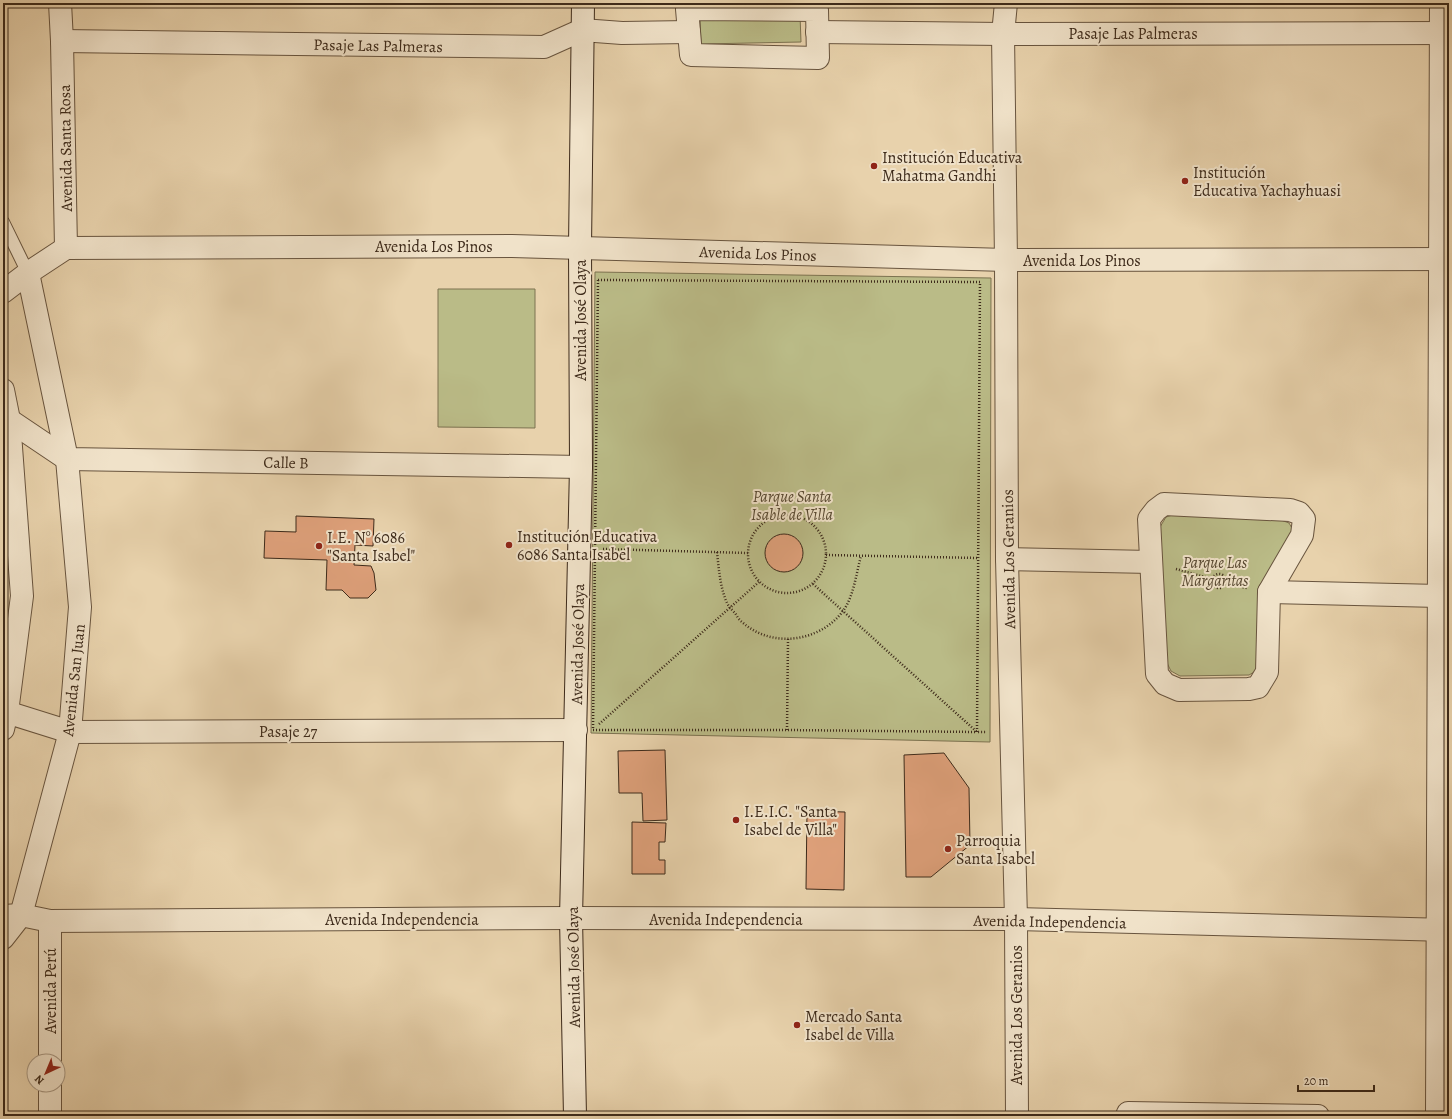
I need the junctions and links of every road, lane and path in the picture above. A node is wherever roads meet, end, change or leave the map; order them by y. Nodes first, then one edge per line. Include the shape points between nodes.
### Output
1 (60, 3) edge
2 (583, 3) edge
3 (1006, 3) edge
4 (1441, 3) edge
5 (582, 30) junction
6 (689, 32) junction
7 (817, 32) junction
8 (1445, 32) edge
9 (1003, 34) junction
10 (62, 41) junction
11 (3, 222) edge
12 (66, 248) junction
13 (580, 248) junction
14 (1445, 259) edge
15 (1006, 260) junction
16 (28, 273) junction
17 (3, 292) edge
18 (3, 390) edge
19 (6, 418) edge
20 (67, 459) junction
21 (581, 467) junction
22 (594, 549) junction
23 (717, 552) junction
24 (748, 553) junction
25 (826, 555) junction
26 (861, 556) junction
27 (978, 558) junction
28 (1008, 559) junction
29 (1151, 562) junction
30 (1212, 579) junction
31 (760, 581) junction
32 (813, 584) junction
33 (1269, 592) junction
34 (730, 607) junction
35 (1442, 610) edge
36 (843, 611) junction
37 (788, 639) junction
38 (4, 717) edge
39 (585, 730) junction
40 (787, 730) junction
41 (70, 732) junction
42 (977, 732) junction
43 (1012, 732) junction
44 (12, 916) edge
45 (572, 918) junction
46 (1016, 919) junction
47 (50, 921) junction
48 (1444, 930) edge
49 (3, 938) edge
50 (50, 1053) edge
51 (50, 1093) edge
52 (50, 1116) edge
53 (575, 1116) edge
54 (1017, 1116) edge
55 (1128, 1116) edge
56 (1318, 1116) edge
57 (1437, 1116) edge

1 - 10 street, Avenida Santa Rosa
2 - 5 street, Avenida José Olaya
3 - 9 street, Avenida Los Geranios
4 - 8 street
5 - 6 street, Pasaje Las Palmeras via 622,33
5 - 10 street, Pasaje Las Palmeras via 544,47
5 - 13 street, Avenida José Olaya
6 - 7 street via 687,9 817,10
6 - 7 street via 691,55 818,58
7 - 9 street, Pasaje Las Palmeras
8 - 9 street, Pasaje Las Palmeras
8 - 14 street
9 - 15 street, Avenida Los Geranios
10 - 12 street, Avenida Santa Rosa
11 - 16 lane
12 - 13 street, Avenida Los Pinos
12 - 16 street
13 - 15 street, Avenida Los Pinos
13 - 21 street, Avenida José Olaya
14 - 15 street, Avenida Los Pinos
14 - 35 street
15 - 28 street, Avenida Los Geranios
16 - 17 street
16 - 20 street
18 - 19 street
19 - 20 street
19 - 38 street via 22,596
20 - 21 street, Calle B
20 - 41 street, Avenida San Juan via 80,607
21 - 39 street, Avenida José Olaya
22 - 23 path
22 - 27 path via 598,280 980,282
22 - 39 path
23 - 24 path
23 - 34 path via 720,582
24 - 25 path via 752,537 759,526 770,518 795,515 817,528 823,538
24 - 31 path via 749,564
25 - 26 path
25 - 32 path via 826,563
26 - 27 path
26 - 36 path via 852,594
27 - 28 path
27 - 42 path
28 - 29 street
28 - 43 street, Avenida Los Geranios
29 - 30 path
29 - 33 street via 1149,519 1164,504 1290,510 1299,513 1304,519 1302,535
29 - 33 street via 1157,674 1166,684 1179,690 1258,687 1267,672
30 - 30 path via 1216,587 1220,588 1225,584 1222,575 1215,575
31 - 32 path via 776,591 790,593
31 - 34 path
32 - 36 path
33 - 35 street
34 - 37 path via 742,622 762,634
34 - 39 path
35 - 48 street
36 - 37 path via 826,628 807,637
36 - 42 path
37 - 40 path
38 - 41 street, Pasaje 27
39 - 40 path
39 - 41 street, Pasaje 27
39 - 45 street, Avenida José Olaya
40 - 42 path
41 - 44 street, Avenida San Juan
42 - 43 path
43 - 46 street, Avenida Los Geranios
44 - 47 street, Avenida Independencia
44 - 49 street, Avenida San Juan
45 - 46 street, Avenida Independencia
45 - 47 street, Avenida Independencia
45 - 53 street, Avenida José Olaya
46 - 48 street, Avenida Independencia
46 - 54 street, Avenida Los Geranios
47 - 50 street, Avenida Perú
48 - 57 street
51 - 52 street
55 - 56 street via 1128,1113

